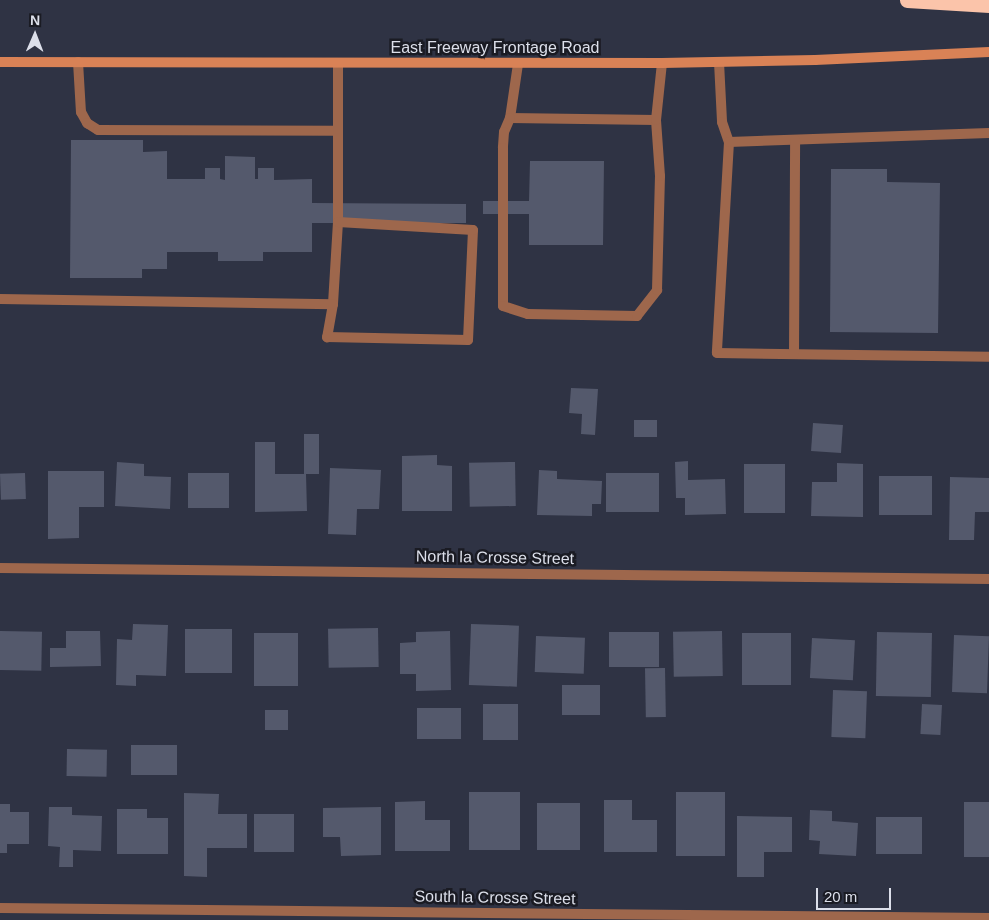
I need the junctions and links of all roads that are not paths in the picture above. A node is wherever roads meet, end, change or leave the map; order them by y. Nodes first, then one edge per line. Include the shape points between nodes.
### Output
1 (907, 0) edge
2 (989, 5) edge
3 (989, 52) edge
4 (0, 62) edge
5 (78, 62) junction
6 (719, 62) junction
7 (338, 63) junction
8 (662, 63) junction
9 (518, 64) junction
10 (510, 118) junction
11 (656, 120) junction
12 (338, 131) junction
13 (989, 133) edge
14 (795, 140) junction
15 (729, 142) junction
16 (338, 222) junction
17 (0, 299) edge
18 (333, 304) junction
19 (794, 354) junction
20 (989, 357) edge
21 (0, 568) edge
22 (989, 578) edge
23 (0, 908) edge
24 (989, 918) edge

1 - 2 highway
3 - 6 main road, East Freeway Frontage Road
4 - 5 main road, East Freeway Frontage Road
5 - 7 main road, East Freeway Frontage Road
5 - 12 street via 82,112 87,123 98,130
6 - 8 main road, East Freeway Frontage Road
6 - 15 street via 722,122
7 - 9 main road, East Freeway Frontage Road
7 - 12 street
8 - 9 main road, East Freeway Frontage Road
8 - 11 street
9 - 10 street
10 - 11 street
10 - 11 street via 504,132 503,148 503,306 528,314 637,316 657,290 660,176
12 - 16 street
13 - 14 street
14 - 15 street
14 - 19 street
15 - 19 street via 717,353
16 - 18 street
16 - 18 street via 473,230 468,340 327,338
17 - 18 street
19 - 20 street
21 - 22 street, North la Crosse Street
23 - 24 street, South la Crosse Street

